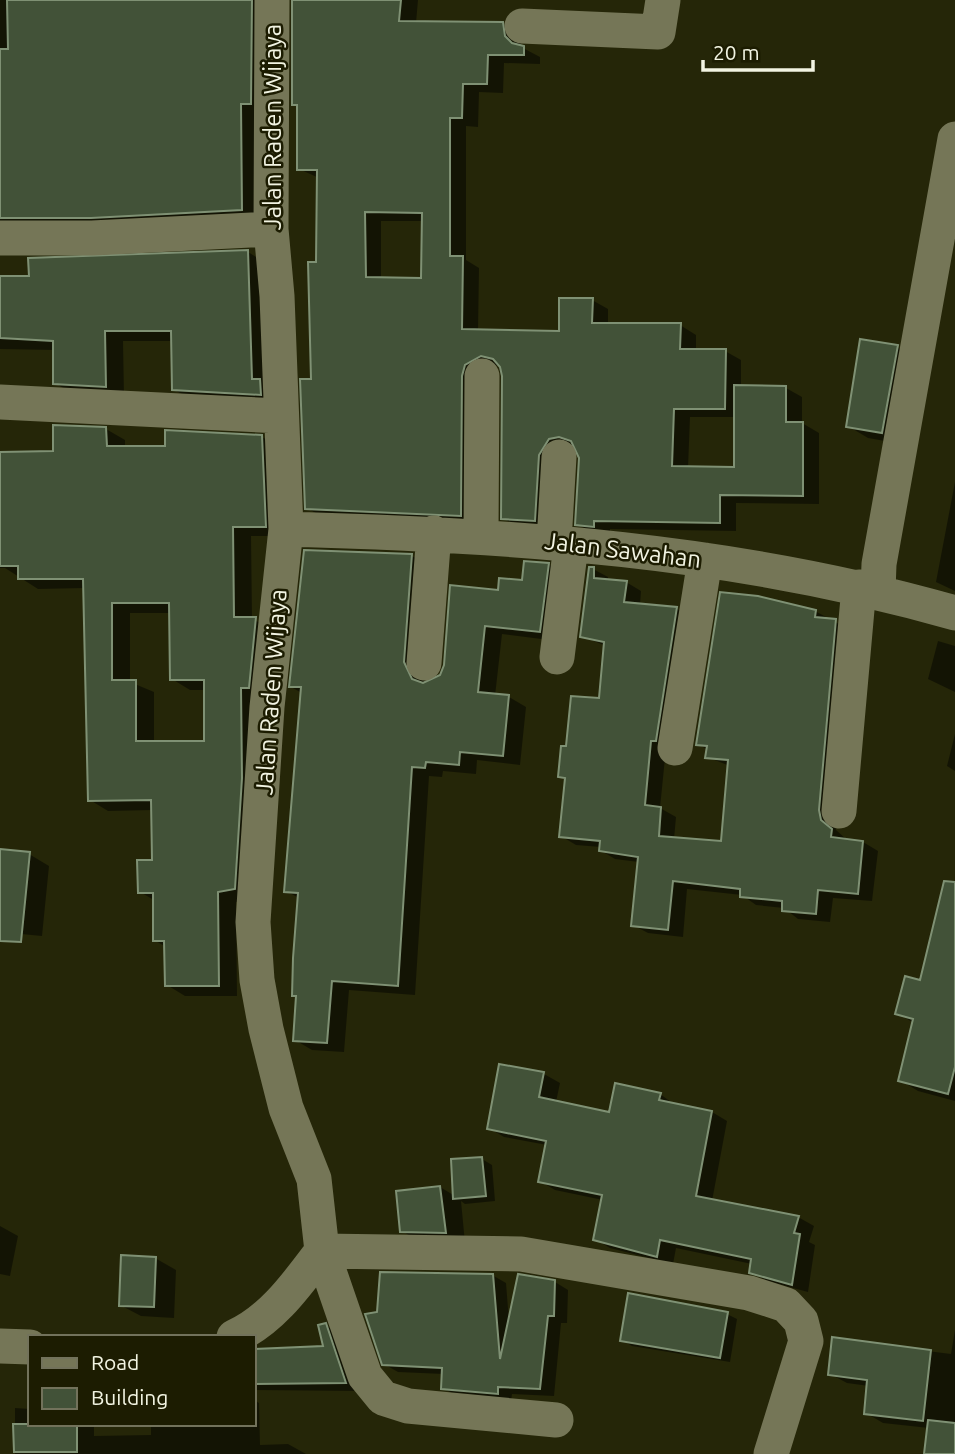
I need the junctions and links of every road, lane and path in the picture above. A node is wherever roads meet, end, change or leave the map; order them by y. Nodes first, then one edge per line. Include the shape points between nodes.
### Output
1 (272, 0) edge
2 (663, 0) edge
3 (522, 26) dead end
4 (955, 139) edge
5 (271, 229) junction
6 (0, 238) edge
7 (482, 376) dead end
8 (0, 402) edge
9 (280, 416) junction
10 (559, 457) dead end
11 (286, 529) junction
12 (434, 533) junction
13 (481, 536) junction
14 (563, 544) junction
15 (705, 560) junction
16 (868, 589) junction
17 (955, 613) edge
18 (557, 657) dead end
19 (424, 663) dead end
20 (675, 748) dead end
21 (839, 811) dead end
22 (322, 1251) junction
23 (238, 1335) edge
24 (0, 1346) edge
25 (28, 1347) edge
26 (556, 1420) dead end
27 (771, 1454) edge

1 - 5 street, Jalan Raden Wijaya
2 - 3 street via 659,32
4 - 16 street via 879,564
5 - 6 street
5 - 9 street, Jalan Raden Wijaya
7 - 13 street
8 - 9 street
9 - 11 street, Jalan Raden Wijaya
10 - 14 street
11 - 12 street, Jalan Sawahan
11 - 22 street, Jalan Raden Wijaya via 267,707 253,922 266,1029 286,1108 314,1179
12 - 13 street, Jalan Sawahan
12 - 19 street
13 - 14 street, Jalan Sawahan
14 - 15 street, Jalan Sawahan
14 - 18 street
15 - 16 street, Jalan Sawahan
15 - 20 street
16 - 17 street, Jalan Sawahan
16 - 21 street
22 - 23 street via 292,1291
22 - 26 street, Jalan Raden Wijaya via 365,1376 383,1398 408,1406
22 - 27 street via 521,1254 749,1293 786,1305 801,1321 806,1341
24 - 25 street

